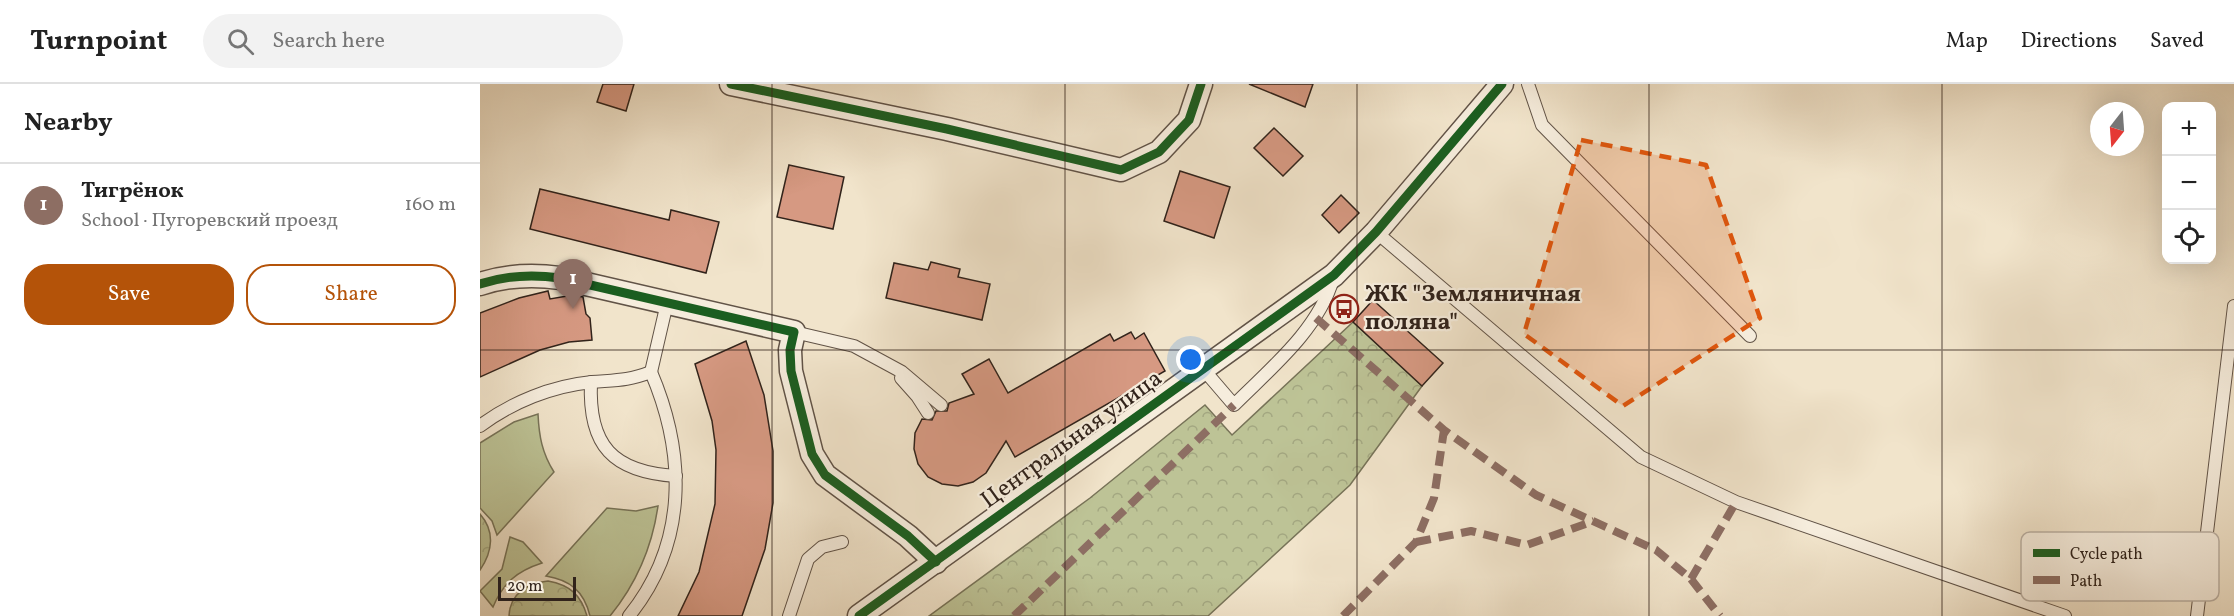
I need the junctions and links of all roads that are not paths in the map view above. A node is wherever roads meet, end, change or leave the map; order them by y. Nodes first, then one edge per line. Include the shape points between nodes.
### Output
1 (731, 84) edge
2 (1201, 84) edge
3 (1502, 84) edge
4 (1528, 84) edge
5 (1376, 232) junction
6 (1334, 275) junction
7 (480, 284) edge
8 (667, 303) junction
9 (2234, 306) edge
10 (794, 332) junction
11 (1750, 336) dead end
12 (880, 360) junction
13 (1204, 370) junction
14 (651, 372) junction
15 (591, 382) junction
16 (941, 405) dead end
17 (928, 413) dead end
18 (480, 426) edge
19 (676, 476) junction
20 (2207, 532) edge
21 (842, 542) dead end
22 (936, 562) junction
23 (2021, 601) edge
24 (2022, 601) edge
25 (2199, 601) edge
26 (629, 616) edge
27 (789, 616) edge
28 (859, 616) edge
29 (2065, 616) edge
30 (2197, 616) edge

1 - 2 street via 1121,170 1159,152 1189,120
3 - 5 street, Центральная улица
4 - 11 lane via 1542,125
5 - 6 street, Центральная улица
5 - 23 lane via 1641,458 1736,502
6 - 13 street, Центральная улица
6 - 13 lane via 1316,318 1234,405
7 - 8 street via 498,278 535,275
8 - 10 street
8 - 14 lane
9 - 20 lane
10 - 12 lane via 854,346
10 - 22 street via 791,371 812,454 825,475 908,536
12 - 16 lane via 910,378
12 - 17 lane via 917,396
13 - 22 street, Центральная улица
14 - 15 lane via 627,381
14 - 19 lane via 669,423
15 - 18 lane via 522,401
15 - 19 lane via 590,412 600,440 620,462 647,474
19 - 26 lane via 674,513 665,549
21 - 27 lane via 822,547 808,560
22 - 28 street, Центральная улица
24 - 29 lane
25 - 30 lane

